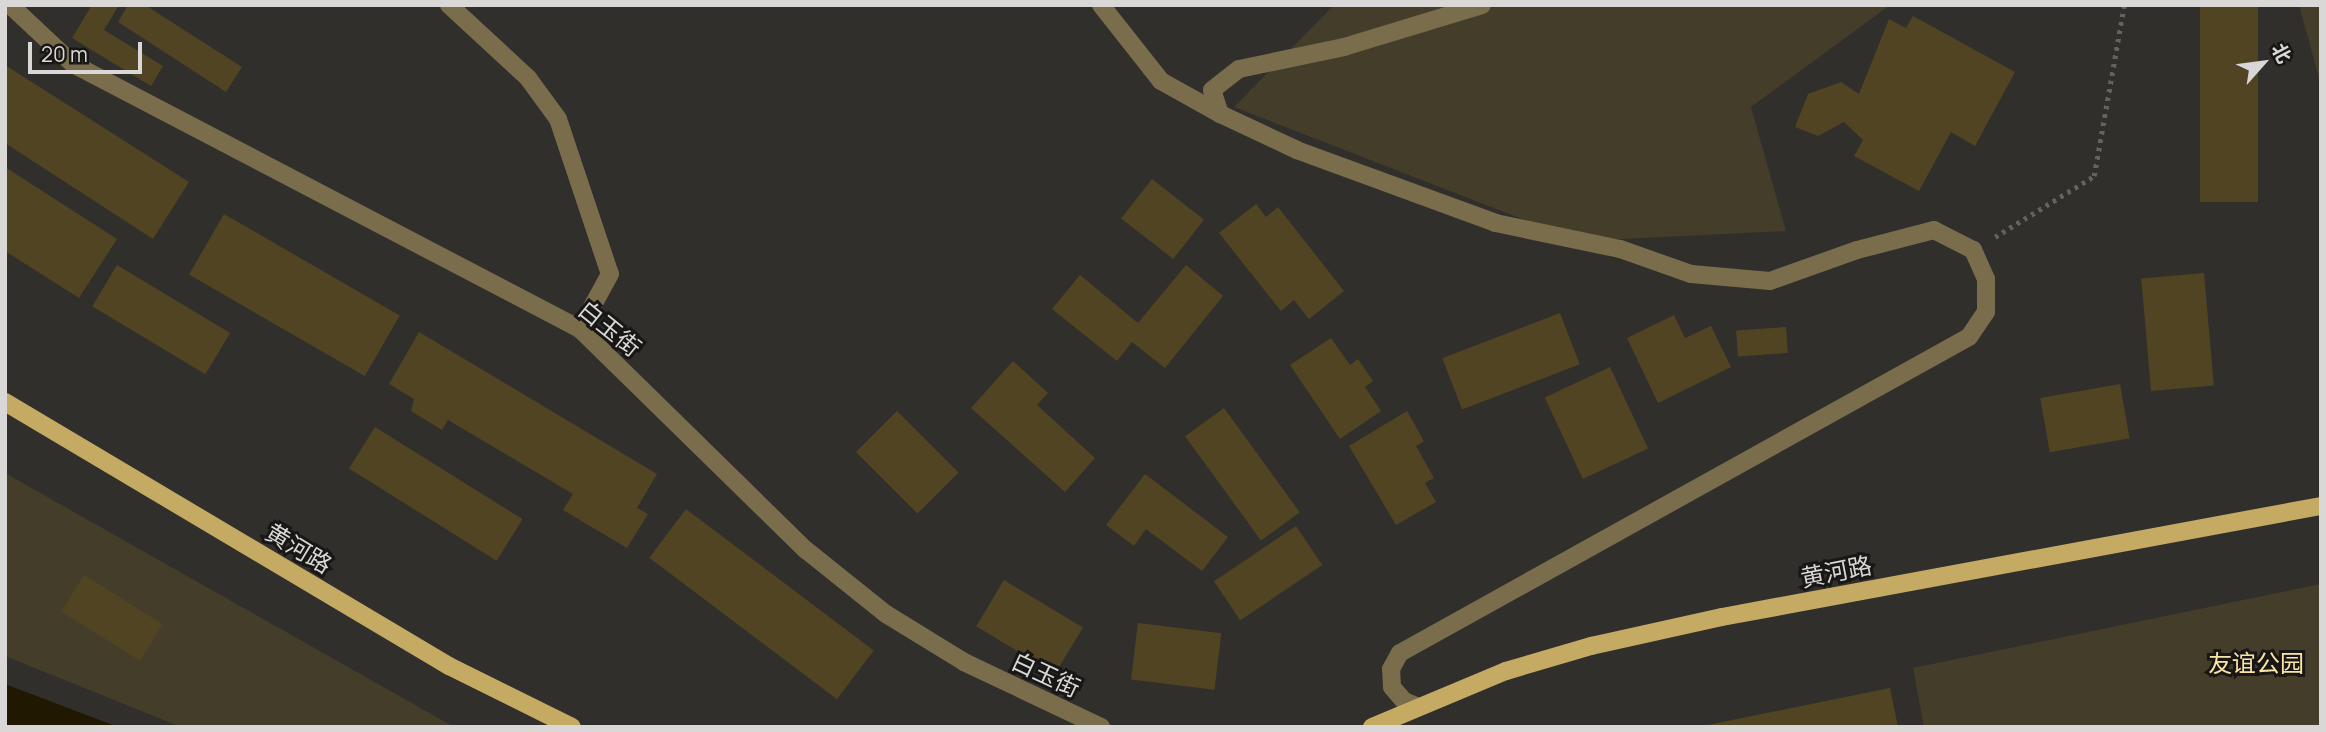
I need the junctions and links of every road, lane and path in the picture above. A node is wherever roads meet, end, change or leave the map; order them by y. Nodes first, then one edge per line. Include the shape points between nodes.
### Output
1 (10, 5) edge
2 (449, 5) edge
3 (1101, 5) edge
4 (1482, 5) edge
5 (2124, 5) edge
6 (23, 13) edge
7 (1220, 114) junction
8 (1973, 250) junction
9 (580, 329) junction
10 (5, 402) edge
11 (2321, 506) edge
12 (1416, 706) junction
13 (572, 727) edge
14 (1101, 727) edge
15 (1372, 727) edge

1 - 6 street, 白玉街
2 - 9 street via 528,78 558,119 610,274
3 - 7 street via 1161,81
4 - 7 street via 1344,47 1238,69 1212,90
5 - 8 path via 2094,176
6 - 9 street, 白玉街 via 73,64
7 - 8 street via 1297,150 1496,223 1620,249 1691,274 1770,281 1857,250 1934,230
8 - 12 street via 1986,279 1986,312 1969,337 1400,653 1391,669 1392,687
9 - 14 street, 白玉街 via 806,550 886,614 964,662
10 - 13 main road, 黄河路 via 449,666
11 - 12 main road, 黄河路 via 1696,623 1506,671
12 - 15 main road, 黄河路

